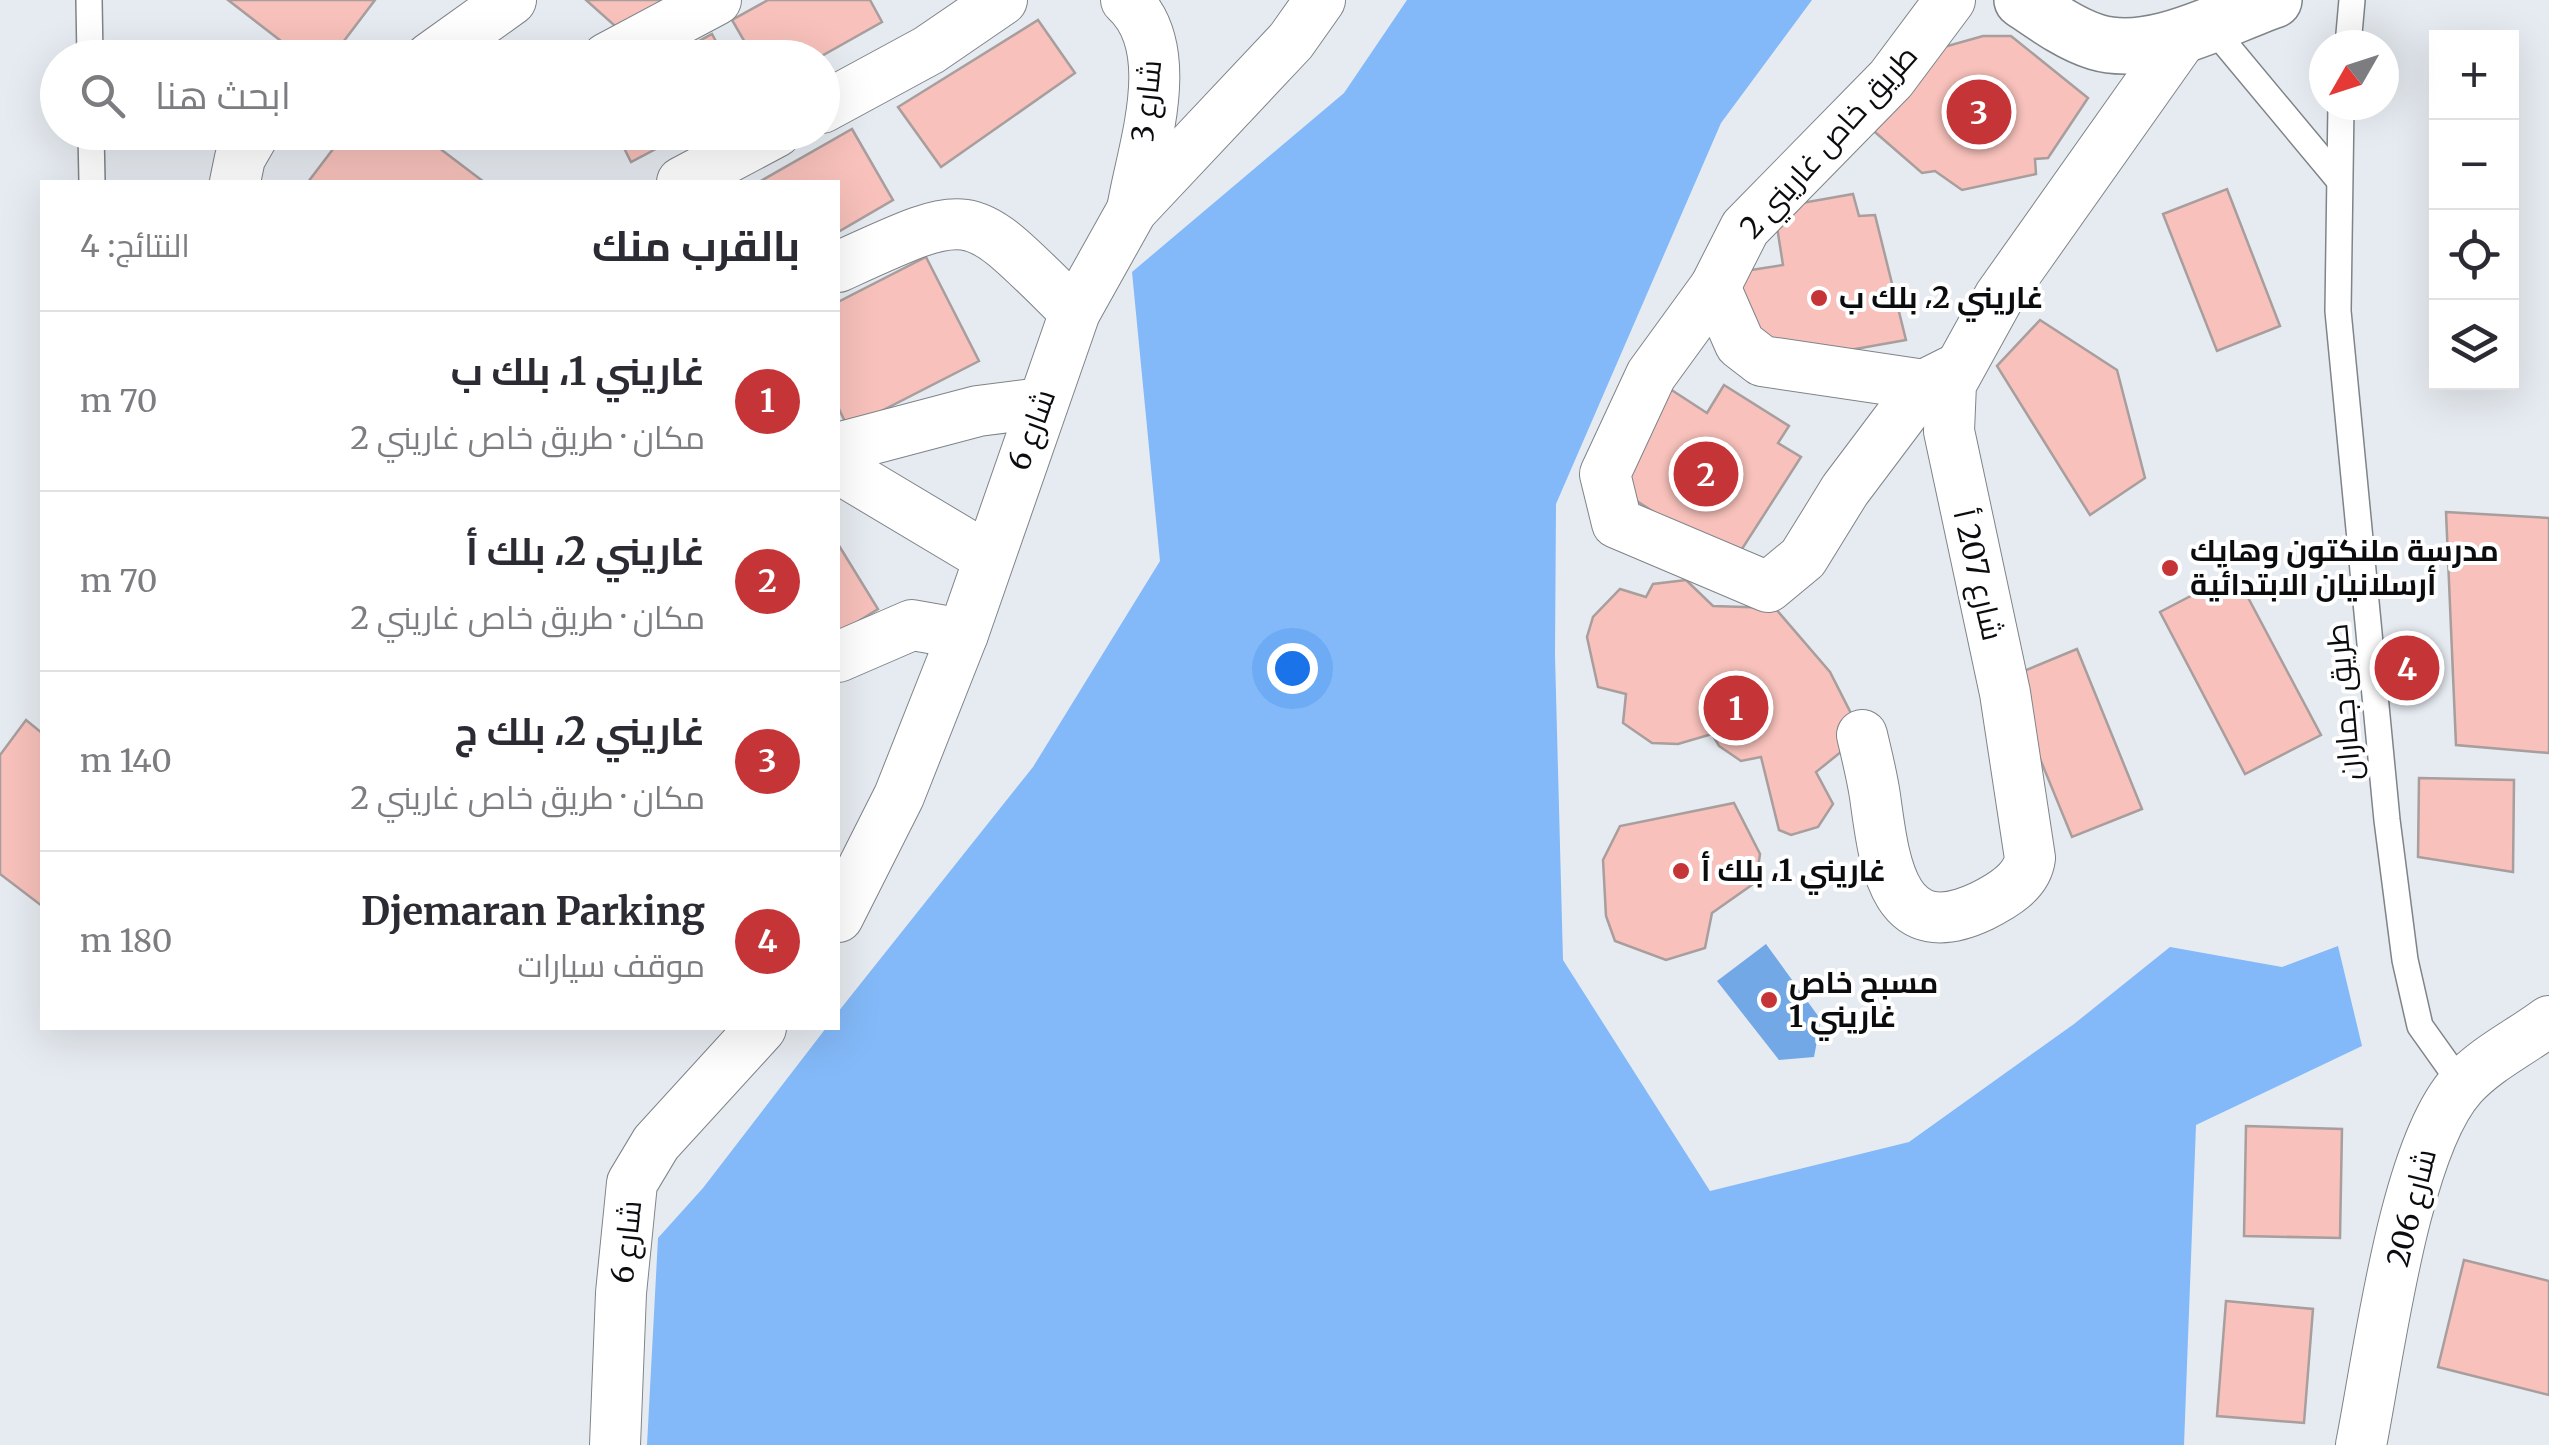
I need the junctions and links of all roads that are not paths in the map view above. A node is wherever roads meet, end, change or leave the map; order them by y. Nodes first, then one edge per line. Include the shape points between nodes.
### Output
1 (89, 0) edge
2 (511, 0) edge
3 (716, 0) edge
4 (1002, 0) edge
5 (1126, 0) edge
6 (1320, 0) edge
7 (1950, 0) edge
8 (2022, 0) edge
9 (2274, 0) edge
10 (2352, 0) edge
11 (2197, 29) junction
12 (2349, 30) edge
13 (90, 40) edge
14 (455, 40) edge
15 (641, 40) edge
16 (840, 98) edge
17 (2340, 120) edge
18 (91, 150) edge
19 (245, 150) edge
20 (742, 150) edge
21 (2338, 179) junction
22 (92, 180) edge
23 (236, 180) edge
24 (686, 180) edge
25 (1132, 210) junction
26 (840, 267) edge
27 (1714, 287) junction
28 (1075, 312) junction
29 (1940, 377) junction
30 (1041, 403) junction
31 (840, 447) edge
32 (840, 469) edge
33 (986, 557) junction
34 (963, 634) junction
35 (840, 656) edge
36 (1862, 736) dead end
37 (840, 913) edge
38 (2549, 1021) edge
39 (760, 1030) edge
40 (2462, 1085) junction
41 (615, 1445) edge
42 (2361, 1445) edge

1 - 13 lane
2 - 14 street
3 - 15 street
4 - 16 street
5 - 25 street, شارع 3 via 1153,44 1154,80
6 - 25 street, شارع 6 via 1291,40
7 - 27 street, طريق خاص غاريني 2 via 1891,79 1745,228
8 - 11 street via 2094,42 2137,44
9 - 11 street
10 - 12 lane
11 - 21 lane
11 - 29 street, شارع 207 أ
17 - 21 lane, طريق جماران
18 - 22 lane
19 - 23 street
20 - 24 street
21 - 40 lane, طريق جماران via 2344,389 2399,910 2420,1026
25 - 28 street, شارع 6
26 - 28 street via 925,227 975,225 996,234
27 - 29 street via 1740,344 1762,361
27 - 29 street, طريق خاص غاريني 2 via 1650,375 1605,474 1617,522 1768,587 1802,558 1845,490
28 - 30 street, شارع 6
29 - 36 street, شارع 207 أ via 2005,693 2030,858 2019,881 1966,912 1935,917 1913,910 1896,890 1883,856
30 - 31 street via 978,411
30 - 33 street, شارع 6
32 - 33 street
33 - 34 street, شارع 6
34 - 35 street via 912,625
34 - 37 street, شارع 6 via 899,796
38 - 40 street, شارع 206
39 - 41 street, شارع 6 via 656,1143 632,1183
40 - 42 street, شارع 206 via 2429,1136 2412,1196

